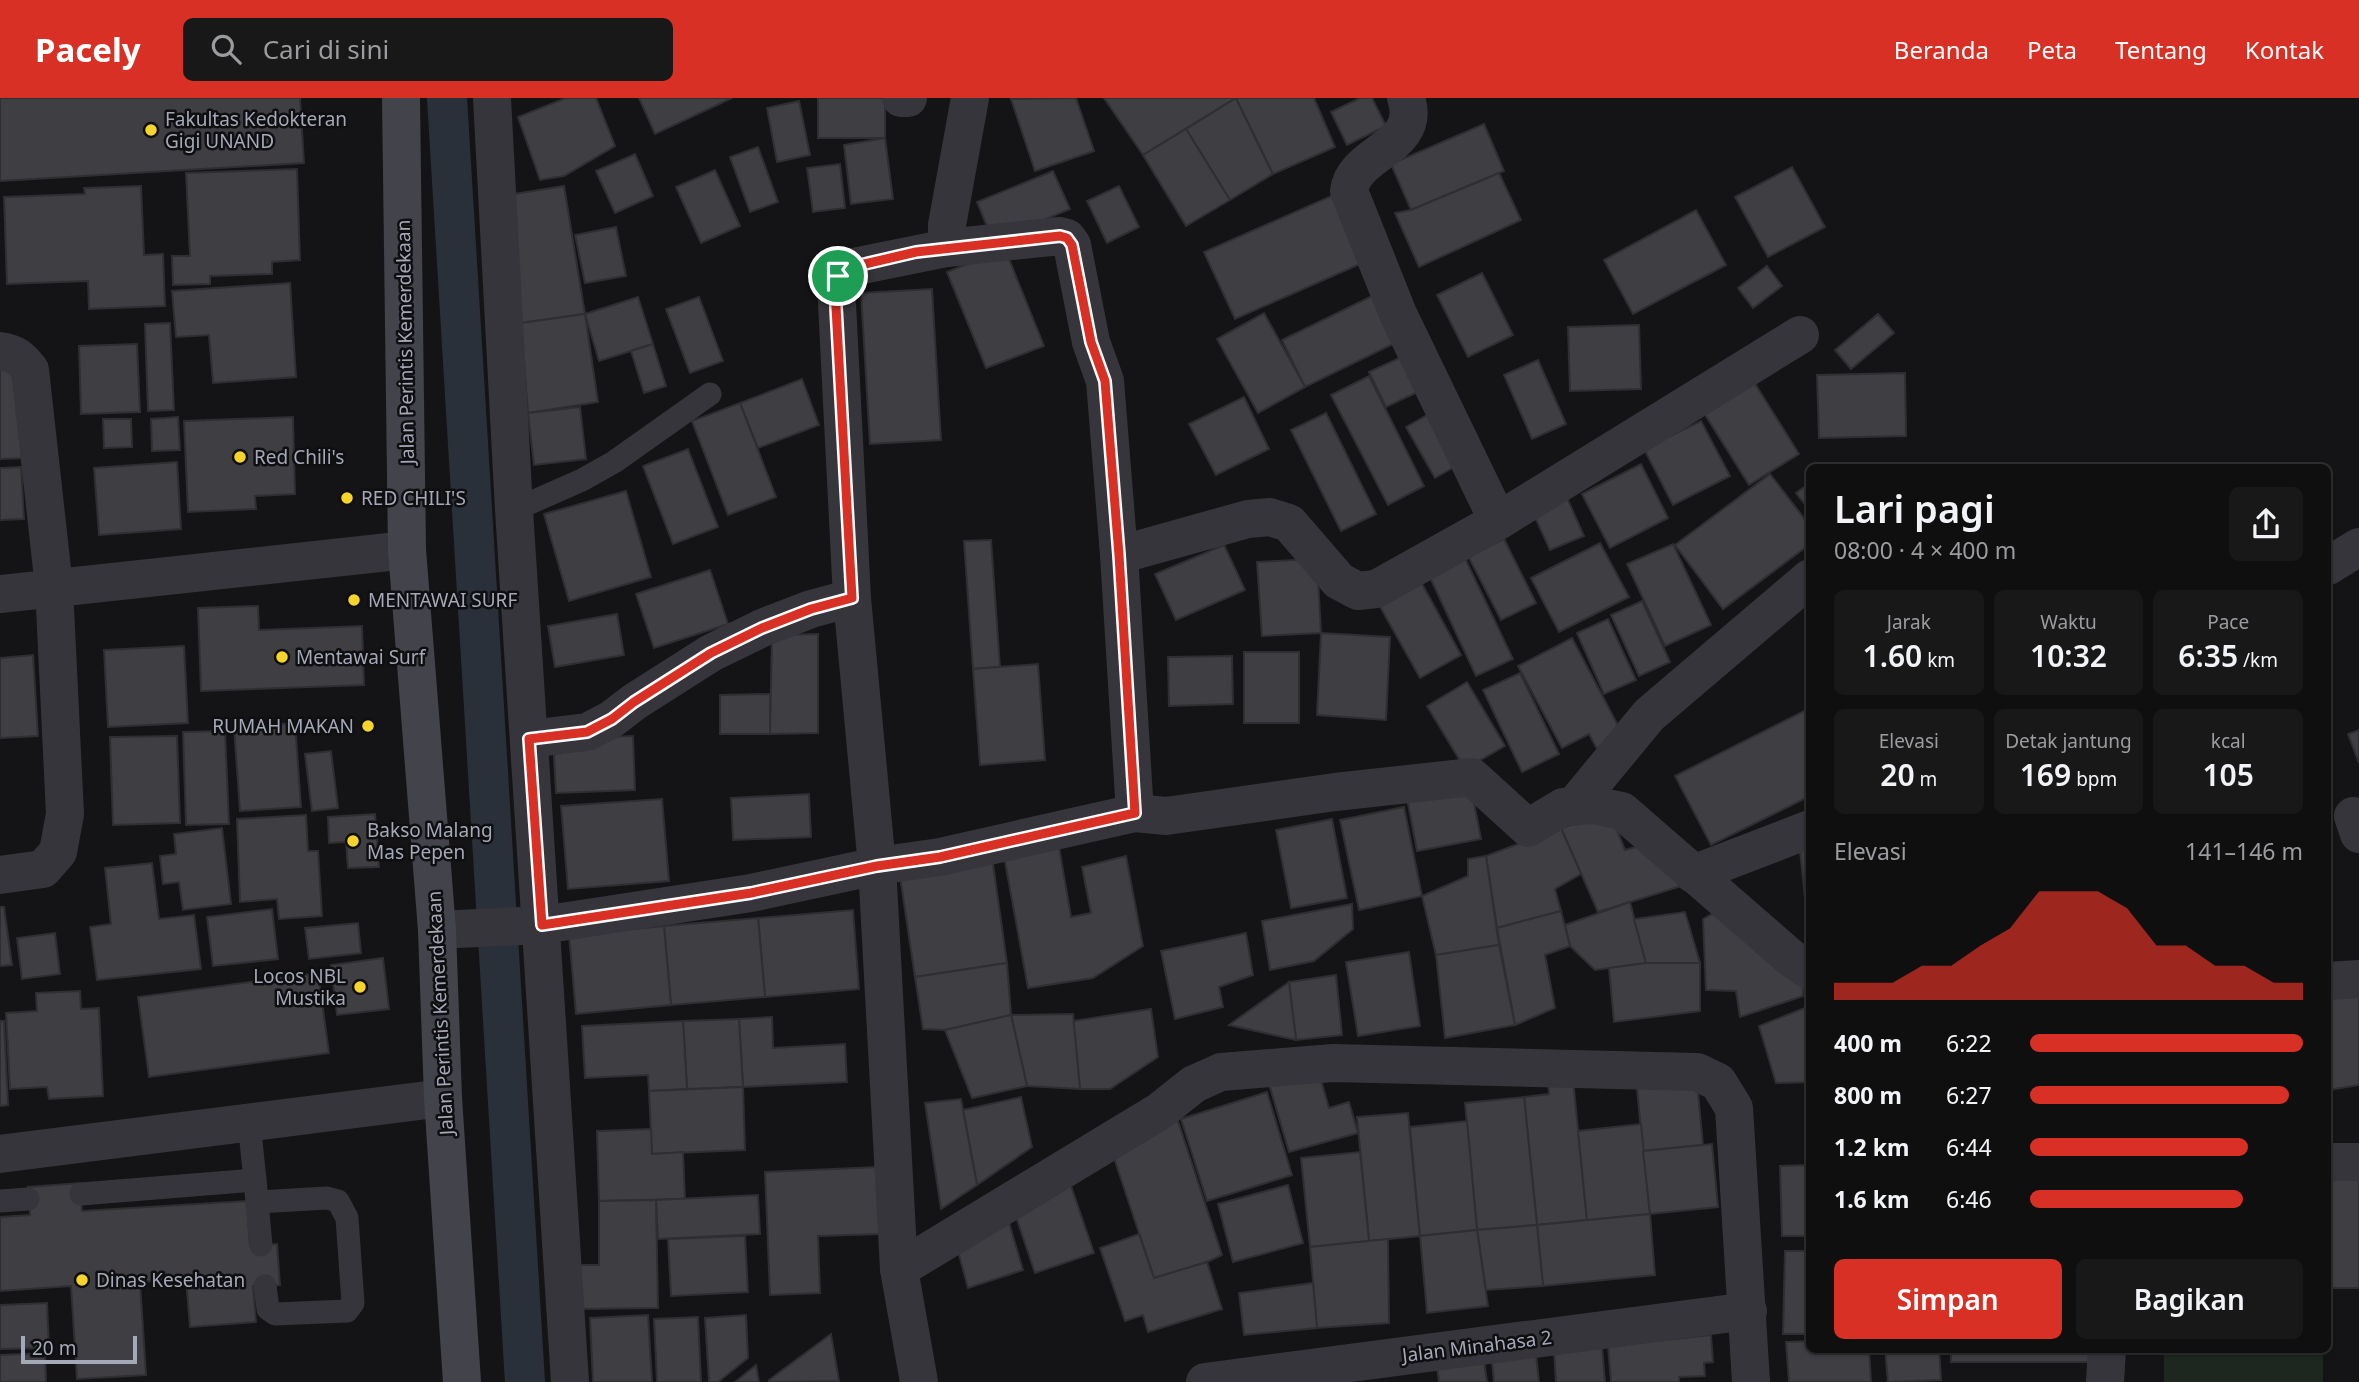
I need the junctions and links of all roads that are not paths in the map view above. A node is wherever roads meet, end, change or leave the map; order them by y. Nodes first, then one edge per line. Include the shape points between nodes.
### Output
1 (401, 98) edge
2 (901, 98) edge
3 (908, 98) edge
4 (970, 98) edge
5 (1406, 98) edge
6 (501, 102) edge
7 (947, 248) junction
8 (1800, 335) dead end
9 (0, 351) edge
10 (710, 394) dead end
11 (514, 510) junction
12 (1498, 521) junction
13 (2359, 547) edge
14 (407, 550) junction
15 (1119, 555) junction
16 (2331, 564) edge
17 (1806, 581) edge
18 (54, 587) junction
19 (0, 594) edge
20 (852, 598) junction
21 (529, 739) junction
22 (1573, 807) junction
23 (1135, 813) junction
24 (1806, 831) edge
25 (877, 866) junction
26 (1693, 874) junction
27 (0, 875) edge
28 (534, 926) junction
29 (449, 930) junction
30 (1806, 968) edge
31 (2359, 979) edge
32 (2331, 981) edge
33 (443, 1098) junction
34 (249, 1122) junction
35 (0, 1154) edge
36 (2331, 1162) edge
37 (2359, 1162) edge
38 (256, 1191) junction
39 (81, 1194) dead end
40 (28, 1199) dead end
41 (0, 1201) edge
42 (261, 1245) dead end
43 (899, 1269) junction
44 (265, 1286) dead end
45 (1748, 1311) junction
46 (2107, 1353) edge
47 (462, 1382) edge
48 (570, 1382) edge
49 (919, 1382) edge
50 (1205, 1382) edge
51 (1751, 1382) edge
52 (2105, 1382) edge

1 - 14 main road, Jalan Perintis Kemerdekaan
2 - 3 street
4 - 7 street
5 - 12 street via 1410,111 1406,129 1361,169 1351,180 1349,191 1398,314
6 - 11 street
7 - 15 street via 1060,236 1072,245 1091,342 1105,381
7 - 20 street via 843,269 838,276
8 - 12 street
9 - 18 street via 13,353 30,370
10 - 11 lane via 614,462
11 - 21 street
12 - 15 street via 1376,589 1358,591 1339,581 1289,523 1270,517
13 - 16 street
14 - 18 street
14 - 29 main road, Jalan Perintis Kemerdekaan
15 - 23 street
17 - 22 street via 1649,715
18 - 19 street
18 - 27 street via 64,832 58,852 43,869
20 - 21 street via 774,623 711,653 587,732
20 - 25 street
21 - 28 street
22 - 23 street via 1557,809 1528,828 1472,777 1166,816
22 - 26 street via 1593,805 1622,811
23 - 25 street via 940,857
24 - 26 street
25 - 28 street via 751,893
25 - 43 street
26 - 30 street
28 - 29 street
28 - 48 street
29 - 33 main road, Jalan Perintis Kemerdekaan
31 - 32 street
33 - 34 street
33 - 47 main road, Jalan Perintis Kemerdekaan
34 - 35 street
34 - 38 lane
36 - 37 street
38 - 39 lane
38 - 42 lane
38 - 44 lane via 338,1201 346,1218 353,1303 346,1311 275,1314 268,1309
40 - 41 lane
43 - 45 street via 1160,1111 1194,1084 1221,1072 1333,1063 1697,1072 1718,1082 1734,1108
43 - 49 street
45 - 50 street, Jalan Minahasa 2
45 - 51 street
46 - 52 street

